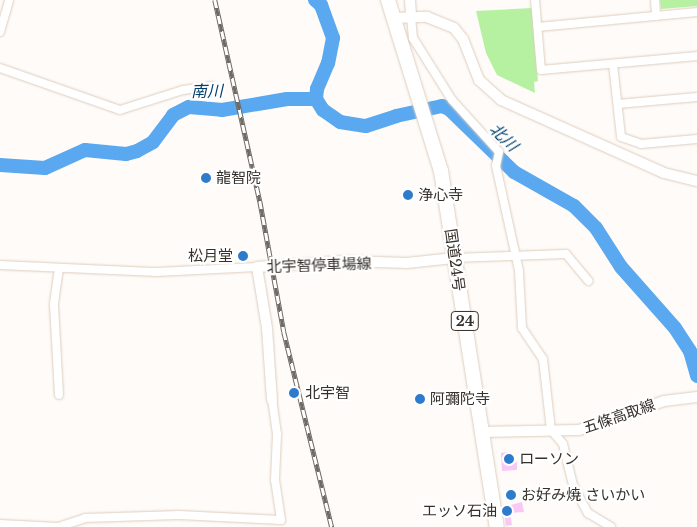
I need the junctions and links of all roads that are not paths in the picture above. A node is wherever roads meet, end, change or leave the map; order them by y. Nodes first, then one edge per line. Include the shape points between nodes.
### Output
1 (9, 0) edge
2 (388, 0) edge
3 (410, 0) edge
4 (535, 0) edge
5 (655, 0) edge
6 (697, 12) edge
7 (411, 16) junction
8 (656, 16) junction
9 (393, 18) junction
10 (538, 27) junction
11 (0, 32) edge
12 (697, 56) edge
13 (613, 64) junction
14 (0, 68) edge
15 (212, 86) dead end
16 (697, 97) edge
17 (618, 104) junction
18 (697, 139) edge
19 (697, 180) edge
20 (514, 256) junction
21 (454, 258) junction
22 (0, 266) edge
23 (257, 267) junction
24 (59, 268) junction
25 (589, 281) dead end
26 (59, 395) dead end
27 (695, 397) edge
28 (272, 400) joint
29 (551, 430) junction
30 (481, 432) junction
31 (0, 524) edge
32 (58, 527) edge
33 (497, 527) edge
34 (611, 527) edge

1 - 11 street
2 - 9 highway, 国道24号 / 24
3 - 7 main road
4 - 10 street
5 - 8 street
6 - 8 street
7 - 9 main road
7 - 19 main road via 444,21 454,28 463,39 479,80 501,100 664,173
7 - 20 street via 414,38 452,100 499,152 496,166
8 - 10 street
9 - 21 highway, 国道24号 / 24 via 441,171
10 - 13 street via 541,70
12 - 13 street
13 - 17 street
14 - 15 street via 120,110 183,90
16 - 17 street
17 - 18 street via 621,137 641,144
20 - 21 street
20 - 25 street via 566,254
20 - 29 street via 519,271 522,328 543,359
21 - 23 main road, 北宇智停車場線 via 407,263 345,261
21 - 30 highway, 国道24号 / 24
22 - 24 street
23 - 24 street via 157,272
23 - 28 main road, 北宇智停車場線 via 267,328
24 - 26 street via 54,305
27 - 29 main road, 五條高取線 via 657,403 579,430
28 - 32 street via 277,434 274,480 281,520 170,515 85,518
29 - 30 main road, 五條高取線
29 - 34 street via 562,444 573,485 588,513
30 - 33 highway, 国道24号 / 24
31 - 32 street

